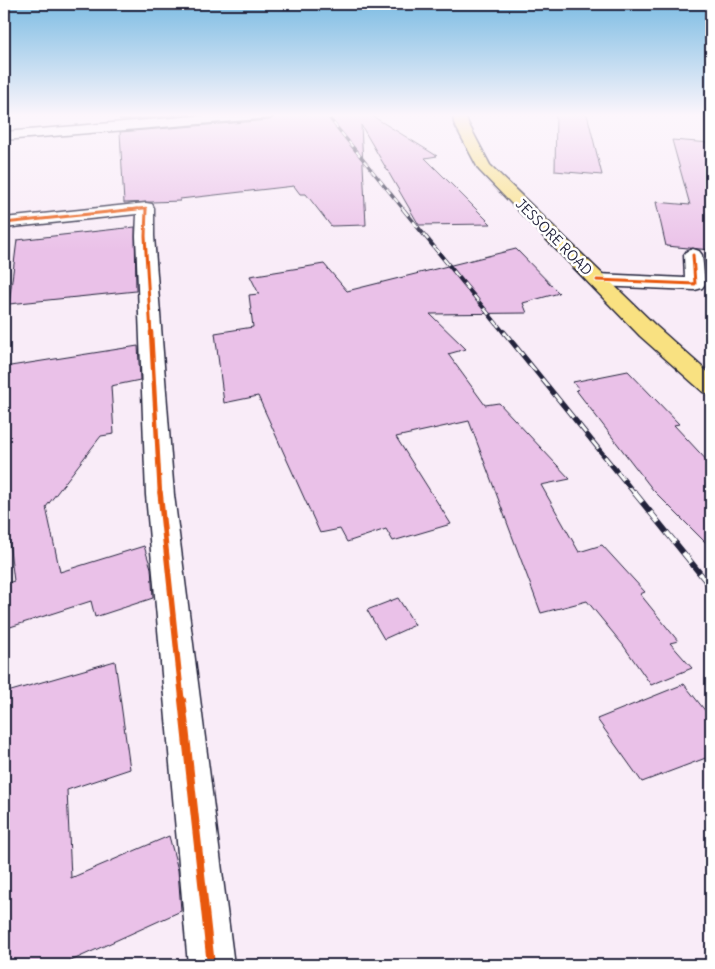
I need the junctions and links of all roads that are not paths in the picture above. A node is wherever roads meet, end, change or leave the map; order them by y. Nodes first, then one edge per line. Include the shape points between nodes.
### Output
1 (480, 159) edge
2 (4, 223) edge
3 (692, 255) dead end
4 (597, 280) junction
5 (711, 387) edge
6 (211, 965) edge

1 - 4 highway, JESSORE ROAD
2 - 6 street via 146,208 160,495
3 - 4 street via 695,284
4 - 5 highway, JESSORE ROAD

